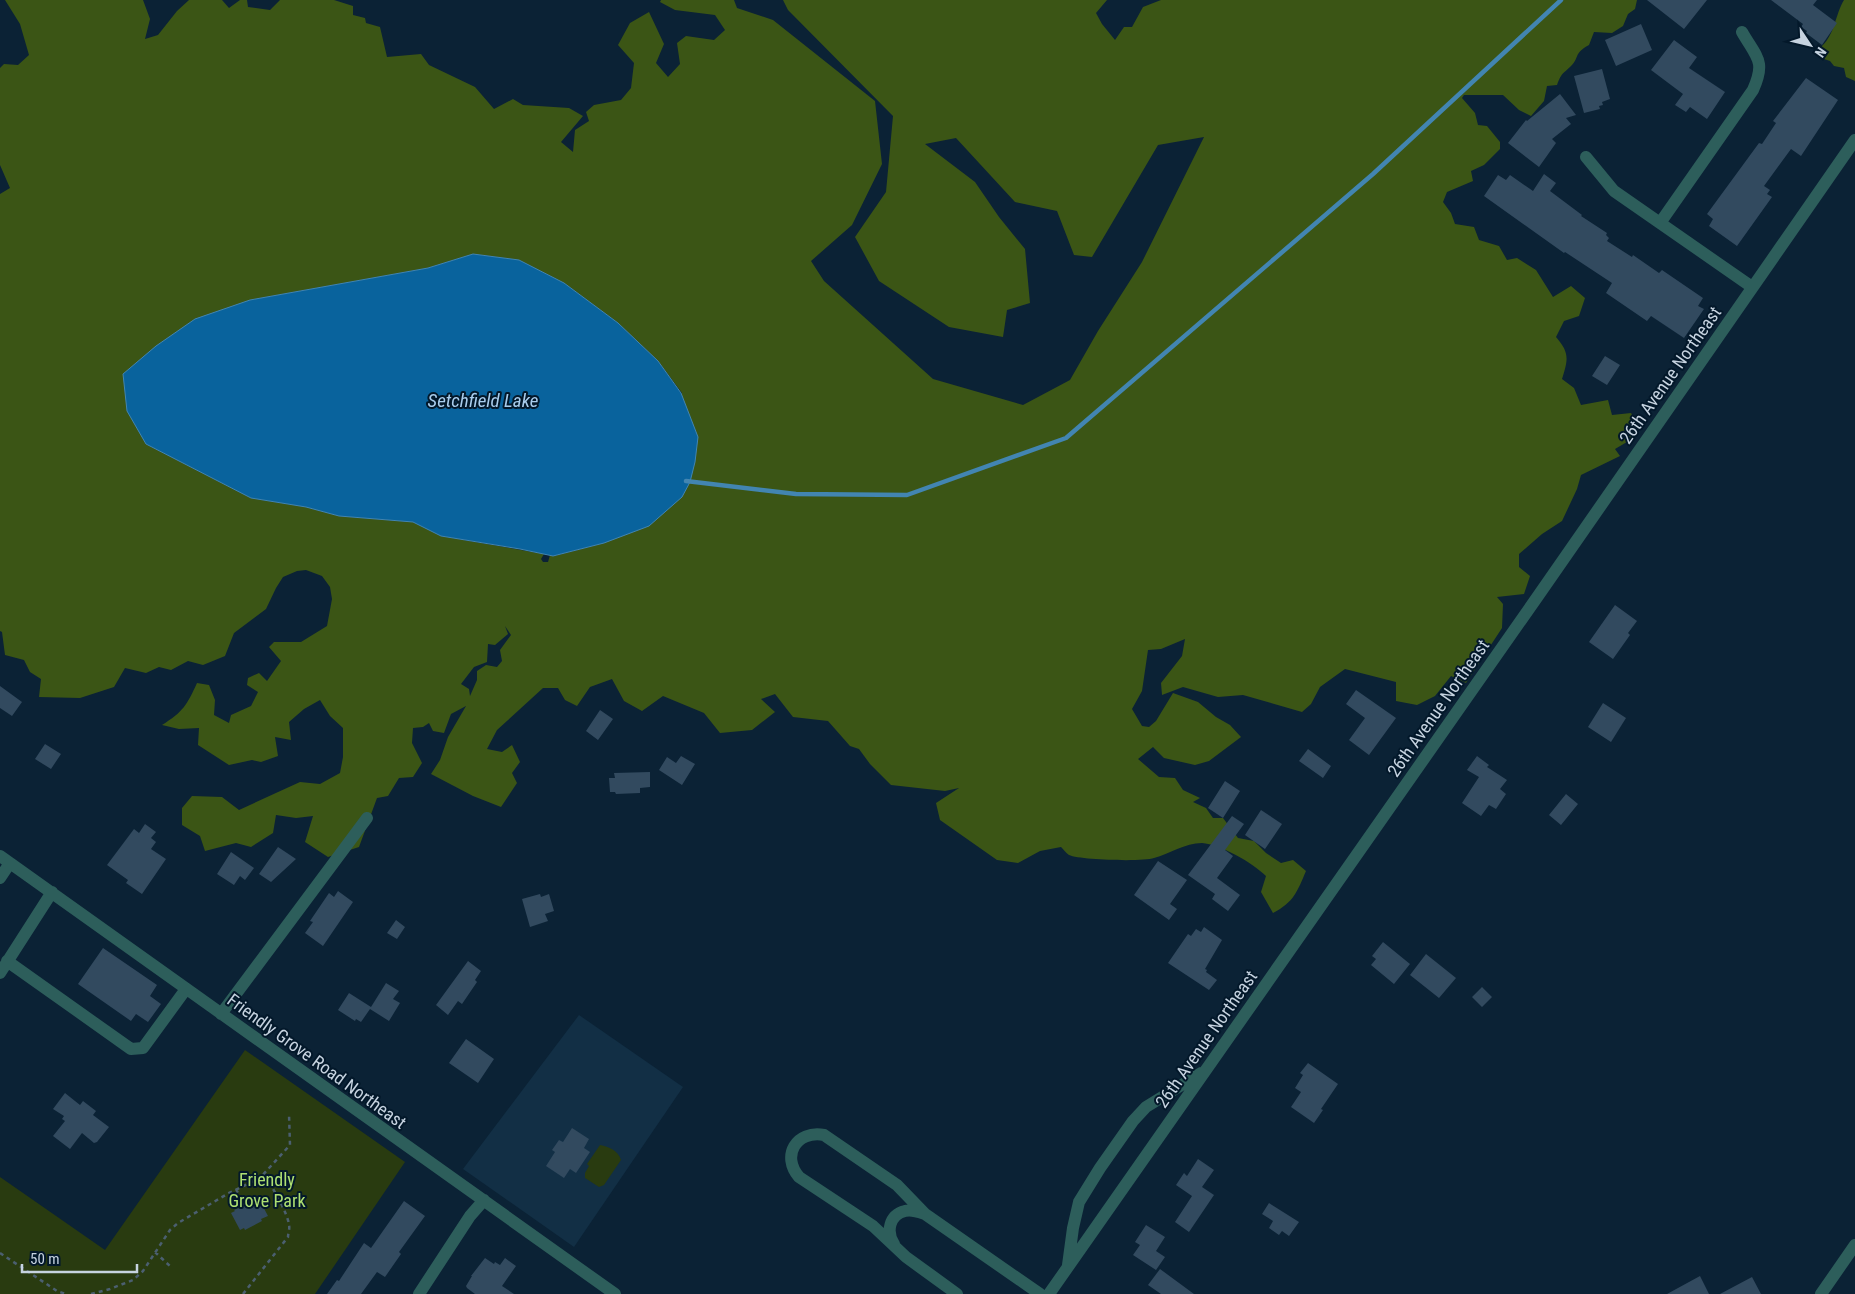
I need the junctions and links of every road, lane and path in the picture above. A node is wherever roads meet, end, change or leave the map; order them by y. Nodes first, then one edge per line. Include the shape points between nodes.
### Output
1 (1742, 32) dead end
2 (1855, 140) edge
3 (1586, 157) dead end
4 (1660, 223) junction
5 (1752, 287) junction
6 (367, 818) dead end
7 (5, 859) edge
8 (0, 878) edge
9 (52, 892) junction
10 (7, 961) junction
11 (0, 973) edge
12 (186, 989) junction
13 (221, 1014) junction
14 (1205, 1071) junction
15 (290, 1114) dead end
16 (265, 1174) junction
17 (236, 1189) junction
18 (484, 1200) junction
19 (244, 1205) dead end
20 (925, 1214) junction
21 (1855, 1245) edge
22 (895, 1246) junction
23 (155, 1252) junction
24 (0, 1253) edge
25 (172, 1268) dead end
26 (1067, 1269) junction
27 (66, 1294) edge
28 (91, 1294) edge
29 (243, 1294) edge
30 (418, 1294) edge
31 (615, 1294) edge
32 (957, 1294) edge
33 (1040, 1294) edge
34 (1049, 1294) edge
35 (1821, 1294) edge

1 - 4 street via 1760,62 1760,74 1754,90
2 - 5 street, 26th Avenue Northeast
3 - 4 street via 1614,191
4 - 5 street
5 - 14 street, 26th Avenue Northeast
6 - 13 street
7 - 8 street
7 - 9 street, Friendly Grove Road Northeast
9 - 10 street
9 - 12 street, Friendly Grove Road Northeast
10 - 11 street
10 - 12 street via 131,1049 143,1048
12 - 13 street, Friendly Grove Road Northeast
13 - 18 street, Friendly Grove Road Northeast
14 - 26 street, 26th Avenue Northeast
14 - 26 street via 1146,1107 1100,1168 1079,1202
15 - 16 path via 290,1145
16 - 17 path
16 - 29 path via 290,1224 288,1237
17 - 19 path
17 - 23 path via 178,1223
18 - 30 street
18 - 31 street, Friendly Grove Road Northeast
20 - 22 street via 907,1210 894,1218 888,1231
20 - 22 street via 897,1185 824,1135 814,1133 800,1139 790,1159 792,1169 799,1177 873,1226
20 - 33 street
21 - 35 street
22 - 32 street
23 - 25 path
23 - 28 path via 133,1280
24 - 27 path
26 - 34 street, 26th Avenue Northeast

